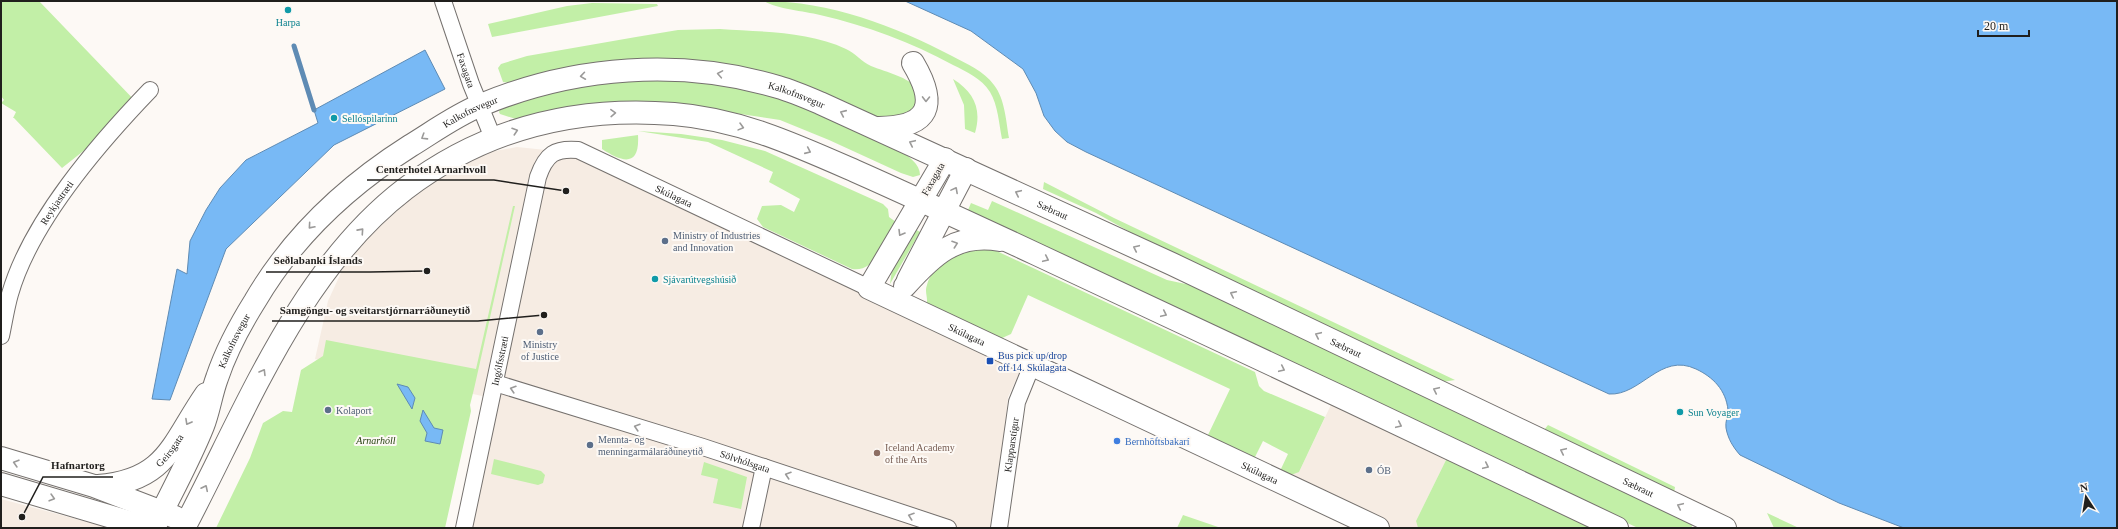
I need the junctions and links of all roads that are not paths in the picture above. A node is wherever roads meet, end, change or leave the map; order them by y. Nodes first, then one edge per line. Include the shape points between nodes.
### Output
1 (443, 1) edge
2 (913, 64) dead end
3 (150, 90) dead end
4 (479, 105) junction
5 (879, 128) junction
6 (493, 138) junction
7 (555, 152) joint
8 (945, 159) junction
9 (966, 169) junction
10 (921, 200) junction
11 (944, 211) junction
12 (1011, 242) junction
13 (869, 288) junction
14 (901, 294) junction
15 (1, 336) edge
16 (1032, 365) junction
17 (217, 378) junction
18 (495, 383) junction
19 (1, 458) edge
20 (764, 467) junction
21 (1, 484) edge
22 (94, 486) junction
23 (155, 523) edge
24 (186, 525) edge
25 (1718, 526) edge
26 (464, 528) edge
27 (751, 528) edge
28 (948, 528) edge
29 (999, 528) edge
30 (1378, 528) edge
31 (1617, 528) edge

1 - 4 street, Faxagata
2 -> 5 main road via 926,88 928,100 922,115 912,124 898,128
3 - 15 street, Reykjastræti via 80,171 37,232 10,293
5 -> 4 main road, Kalkofnsvegur via 778,87 707,72 667,69 621,70 572,77
4 - 6 street, Faxagata
4 -> 17 main road, Kalkofnsvegur via 387,161 354,185 324,212 279,265 255,300
8 -> 5 main road, Kalkofnsvegur
6 -> 10 main road via 525,127 592,114 632,112 711,119 772,135
24 -> 6 main road via 251,392 300,311 336,258 373,218 404,190 449,160
7 - 13 street, Skúlagata via 566,149 578,150
7 - 18 street, Ingólfsstræti via 542,164 538,176
8 - 9 main road, Kalkofnsvegur
8 - 10 main road, Faxagata
11 -> 9 main road
25 -> 9 main road, Sæbraut via 1172,264
10 - 11 main road
10 -> 13 main road, Faxagata
11 - 12 main road
11 - 14 main road
14 -> 12 main road via 935,255 951,245 976,239
12 -> 31 main road
13 - 14 main road, Skúlagata
14 - 16 main road, Skúlagata
16 - 29 street, Klapparstígur via 1017,402
16 - 30 main road, Skúlagata
17 -> 22 main road, Geirsgata via 188,420 172,451 159,465 129,481
17 - 23 main road, Kalkofnsvegur via 203,426
20 -> 18 street, Sölvhólsgata
18 - 26 street, Ingólfsstræti
22 -> 19 main road, Geirsgata
20 - 27 street
28 -> 20 street, Sölvhólsgata
21 -> 23 main road, Geirsgata
22 - 23 main road, Geirsgata
23 - 24 main road, Geirsgata

